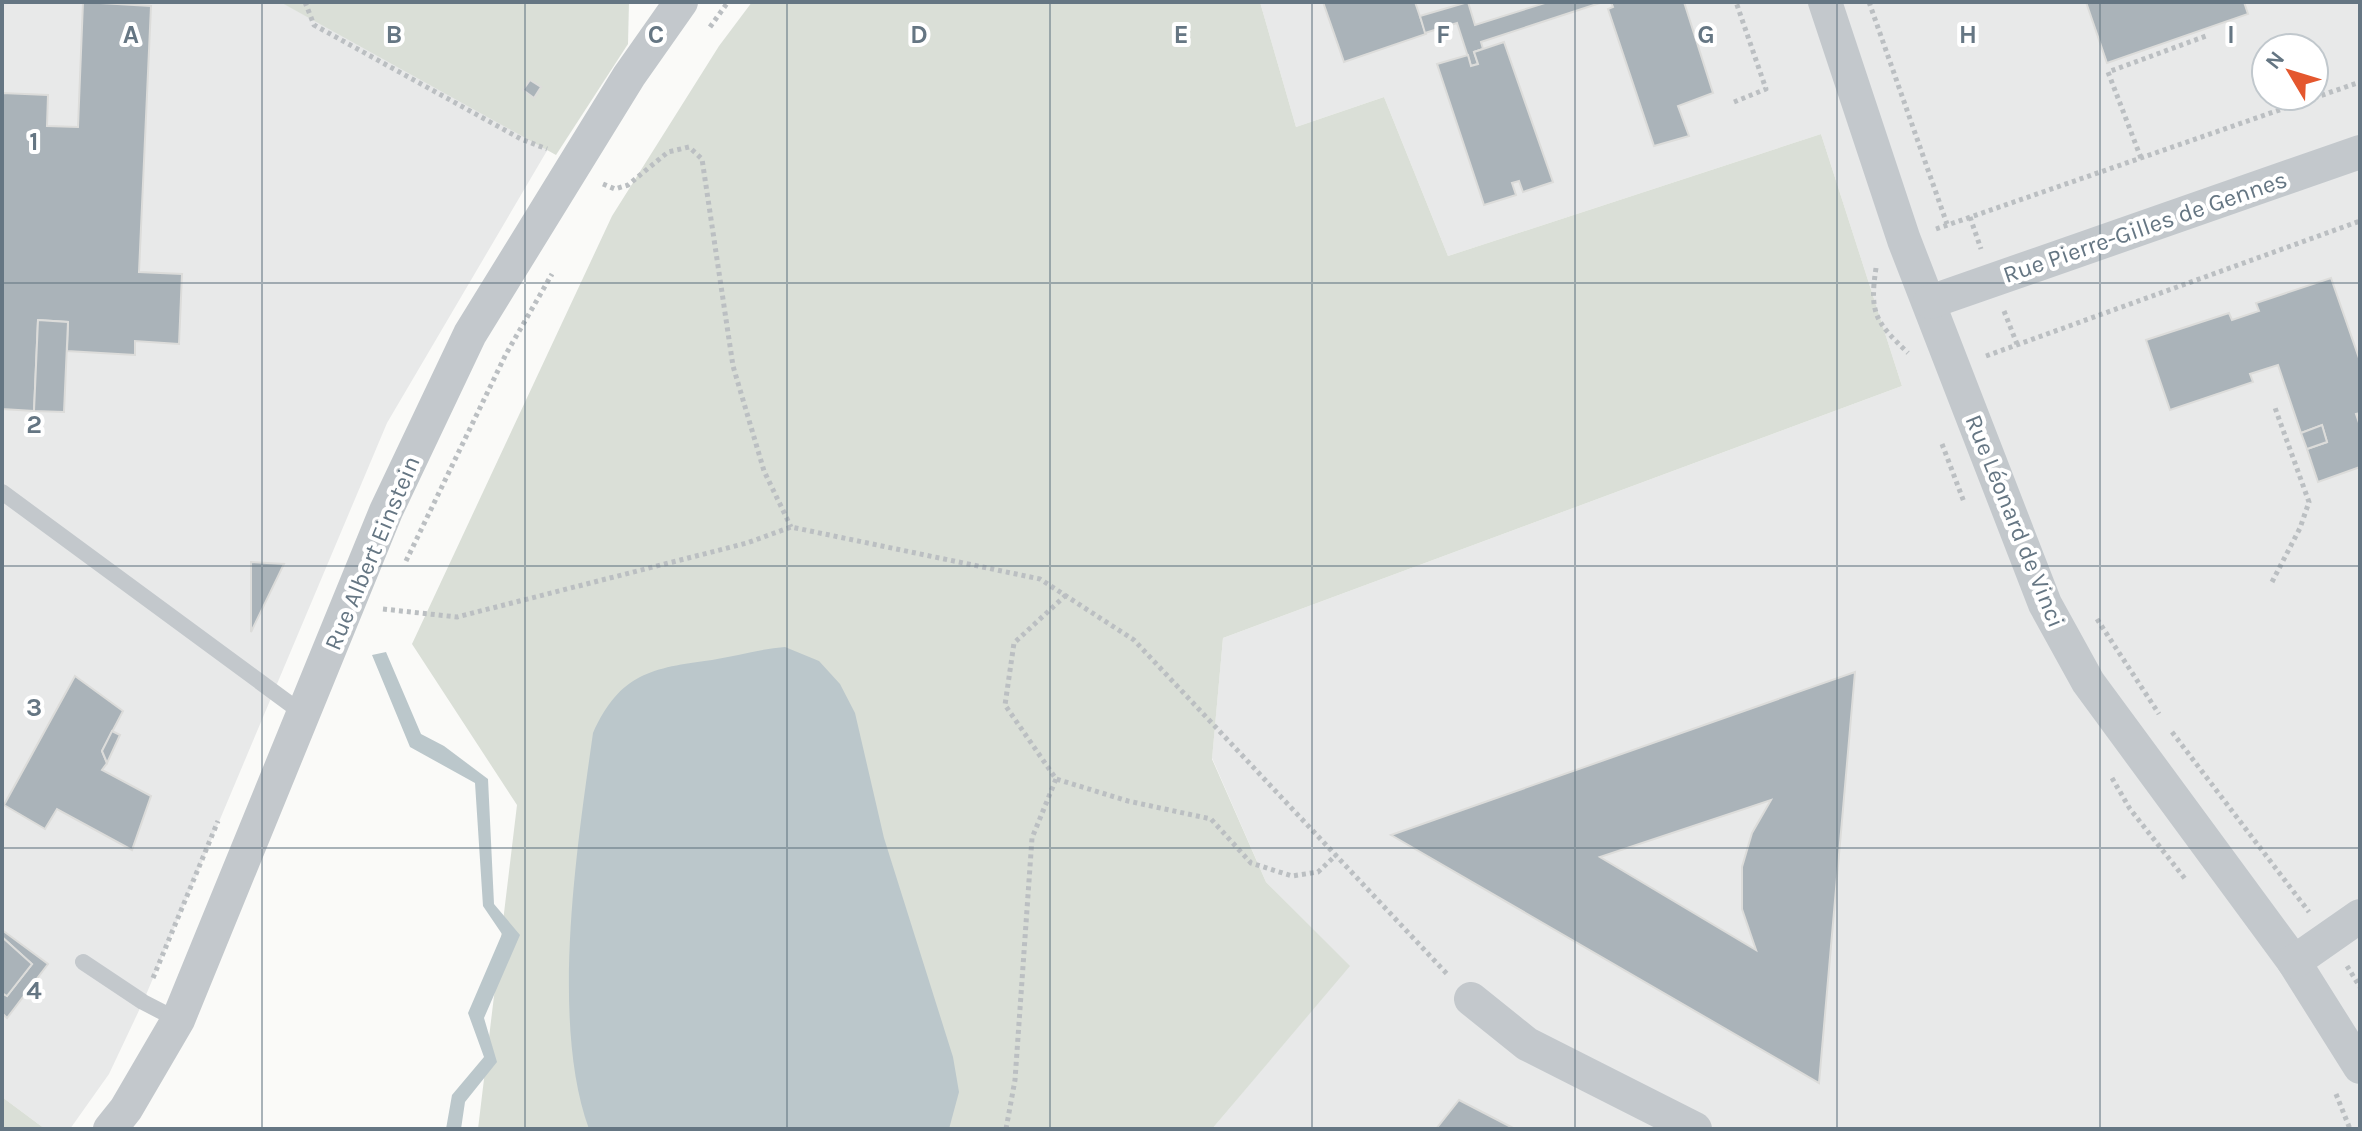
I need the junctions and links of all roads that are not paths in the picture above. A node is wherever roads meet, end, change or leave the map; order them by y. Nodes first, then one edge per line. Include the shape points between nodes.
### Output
1 (681, 2) edge
2 (1825, 2) edge
3 (2360, 152) edge
4 (1930, 302) junction
5 (2, 492) edge
6 (305, 715) junction
7 (2360, 916) edge
8 (83, 962) dead end
9 (2294, 962) junction
10 (1471, 999) road end
11 (178, 1020) junction
12 (2360, 1067) edge
13 (110, 1129) edge
14 (1695, 1129) edge

1 - 6 street, Rue Albert Einstein via 629,76 470,334 386,511
2 - 4 street, Rue Léonard de Vinci via 1904,240
3 - 4 street, Rue Pierre-Gilles de Gennes
4 - 9 street, Rue Léonard de Vinci via 2045,604 2088,682
5 - 6 lane
6 - 11 street, Rue Albert Einstein
7 - 9 street
8 - 11 lane
9 - 12 street, Rue Léonard de Vinci
10 - 14 street via 1527,1044
11 - 13 street, Rue Albert Einstein

